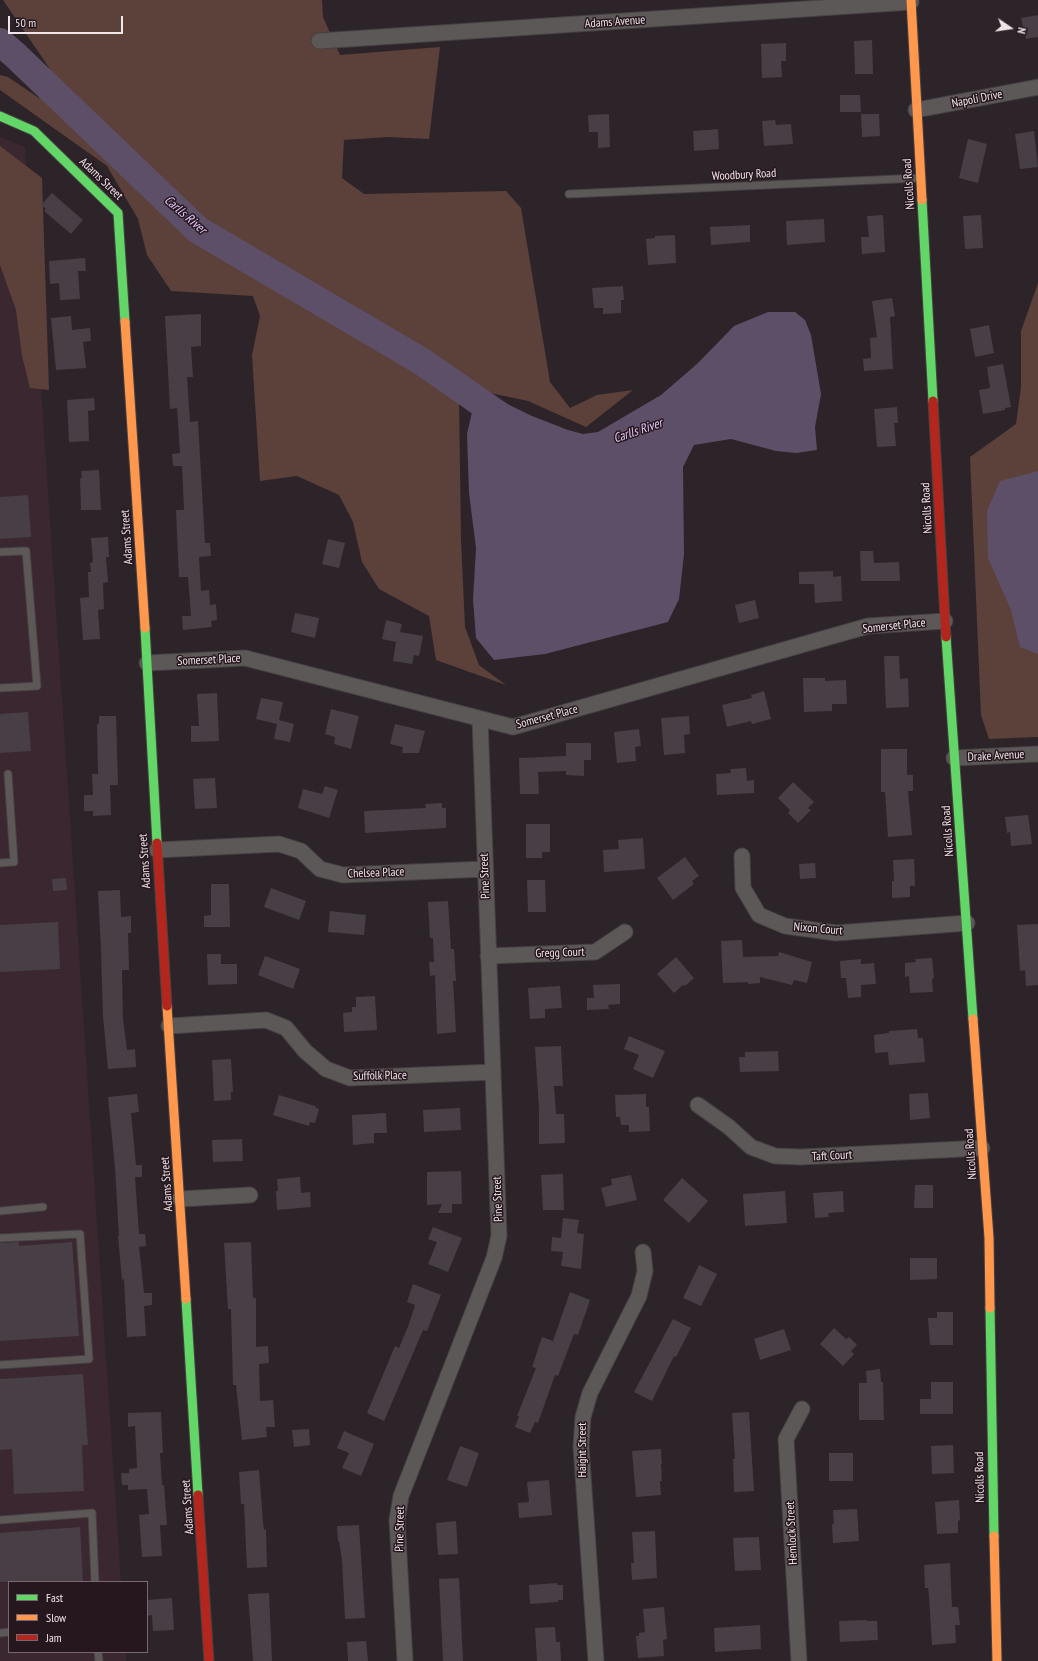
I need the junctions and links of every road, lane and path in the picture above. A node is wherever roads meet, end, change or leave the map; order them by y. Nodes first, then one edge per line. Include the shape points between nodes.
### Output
1 (911, 1) edge
2 (319, 41) dead end
3 (1038, 87) edge
4 (916, 110) junction
5 (0, 116) edge
6 (921, 178) junction
7 (569, 194) dead end
8 (0, 552) edge
9 (945, 621) junction
10 (147, 663) junction
11 (0, 688) edge
12 (480, 720) junction
13 (1038, 754) edge
14 (954, 758) junction
15 (8, 774) dead end
16 (157, 850) junction
17 (742, 856) dead end
18 (0, 864) edge
19 (485, 868) junction
20 (967, 923) junction
21 (625, 932) dead end
22 (488, 956) junction
23 (168, 1026) junction
24 (493, 1072) junction
25 (698, 1105) dead end
26 (982, 1148) junction
27 (250, 1195) dead end
28 (180, 1199) junction
29 (43, 1207) dead end
30 (0, 1211) edge
31 (0, 1238) edge
32 (643, 1252) dead end
33 (0, 1365) edge
34 (802, 1409) dead end
35 (0, 1520) edge
36 (95, 1581) edge
37 (210, 1661) edge
38 (405, 1661) edge
39 (596, 1661) edge
40 (799, 1661) edge
41 (997, 1661) edge

1 - 2 street, Adams Avenue
1 - 4 street, Nicolls Road
3 - 4 street, Napoli Drive
4 - 6 street, Nicolls Road
5 - 10 street, Adams Street via 34,131 118,213
6 - 7 lane, Woodbury Road
6 - 9 street, Nicolls Road
8 - 11 lane via 26,551 38,686
9 - 12 street, Somerset Place via 868,626 513,727
9 - 14 street, Nicolls Road
10 - 12 street, Somerset Place via 245,658
10 - 16 street, Adams Street
12 - 19 street, Pine Street
13 - 14 street, Drake Avenue
14 - 20 street, Nicolls Road
15 - 18 lane via 14,862
16 - 19 street, Chelsea Place via 279,844 301,852 320,869 343,875
16 - 23 street, Adams Street
17 - 20 street, Nixon Court via 743,888 758,915 785,926 836,933
19 - 22 street, Pine Street
20 - 26 street, Nicolls Road
21 - 22 street, Gregg Court via 595,952
22 - 24 street, Pine Street
23 - 24 street, Suffolk Place via 266,1020 286,1028 305,1051 326,1069 350,1078
23 - 28 street, Adams Street
24 - 38 street, Pine Street via 499,1236 494,1258 401,1496 397,1520
25 - 26 street, Taft Court via 730,1127 751,1147 775,1156 801,1157
26 - 41 street, Nicolls Road via 989,1238
27 - 28 street
28 - 37 street, Adams Street
29 - 30 lane
31 - 33 lane via 80,1234 89,1359
32 - 39 street, Haight Street via 645,1271 639,1296 590,1393 583,1417 581,1446
34 - 40 street, Hemlock Street via 786,1439
35 - 36 lane via 92,1513

